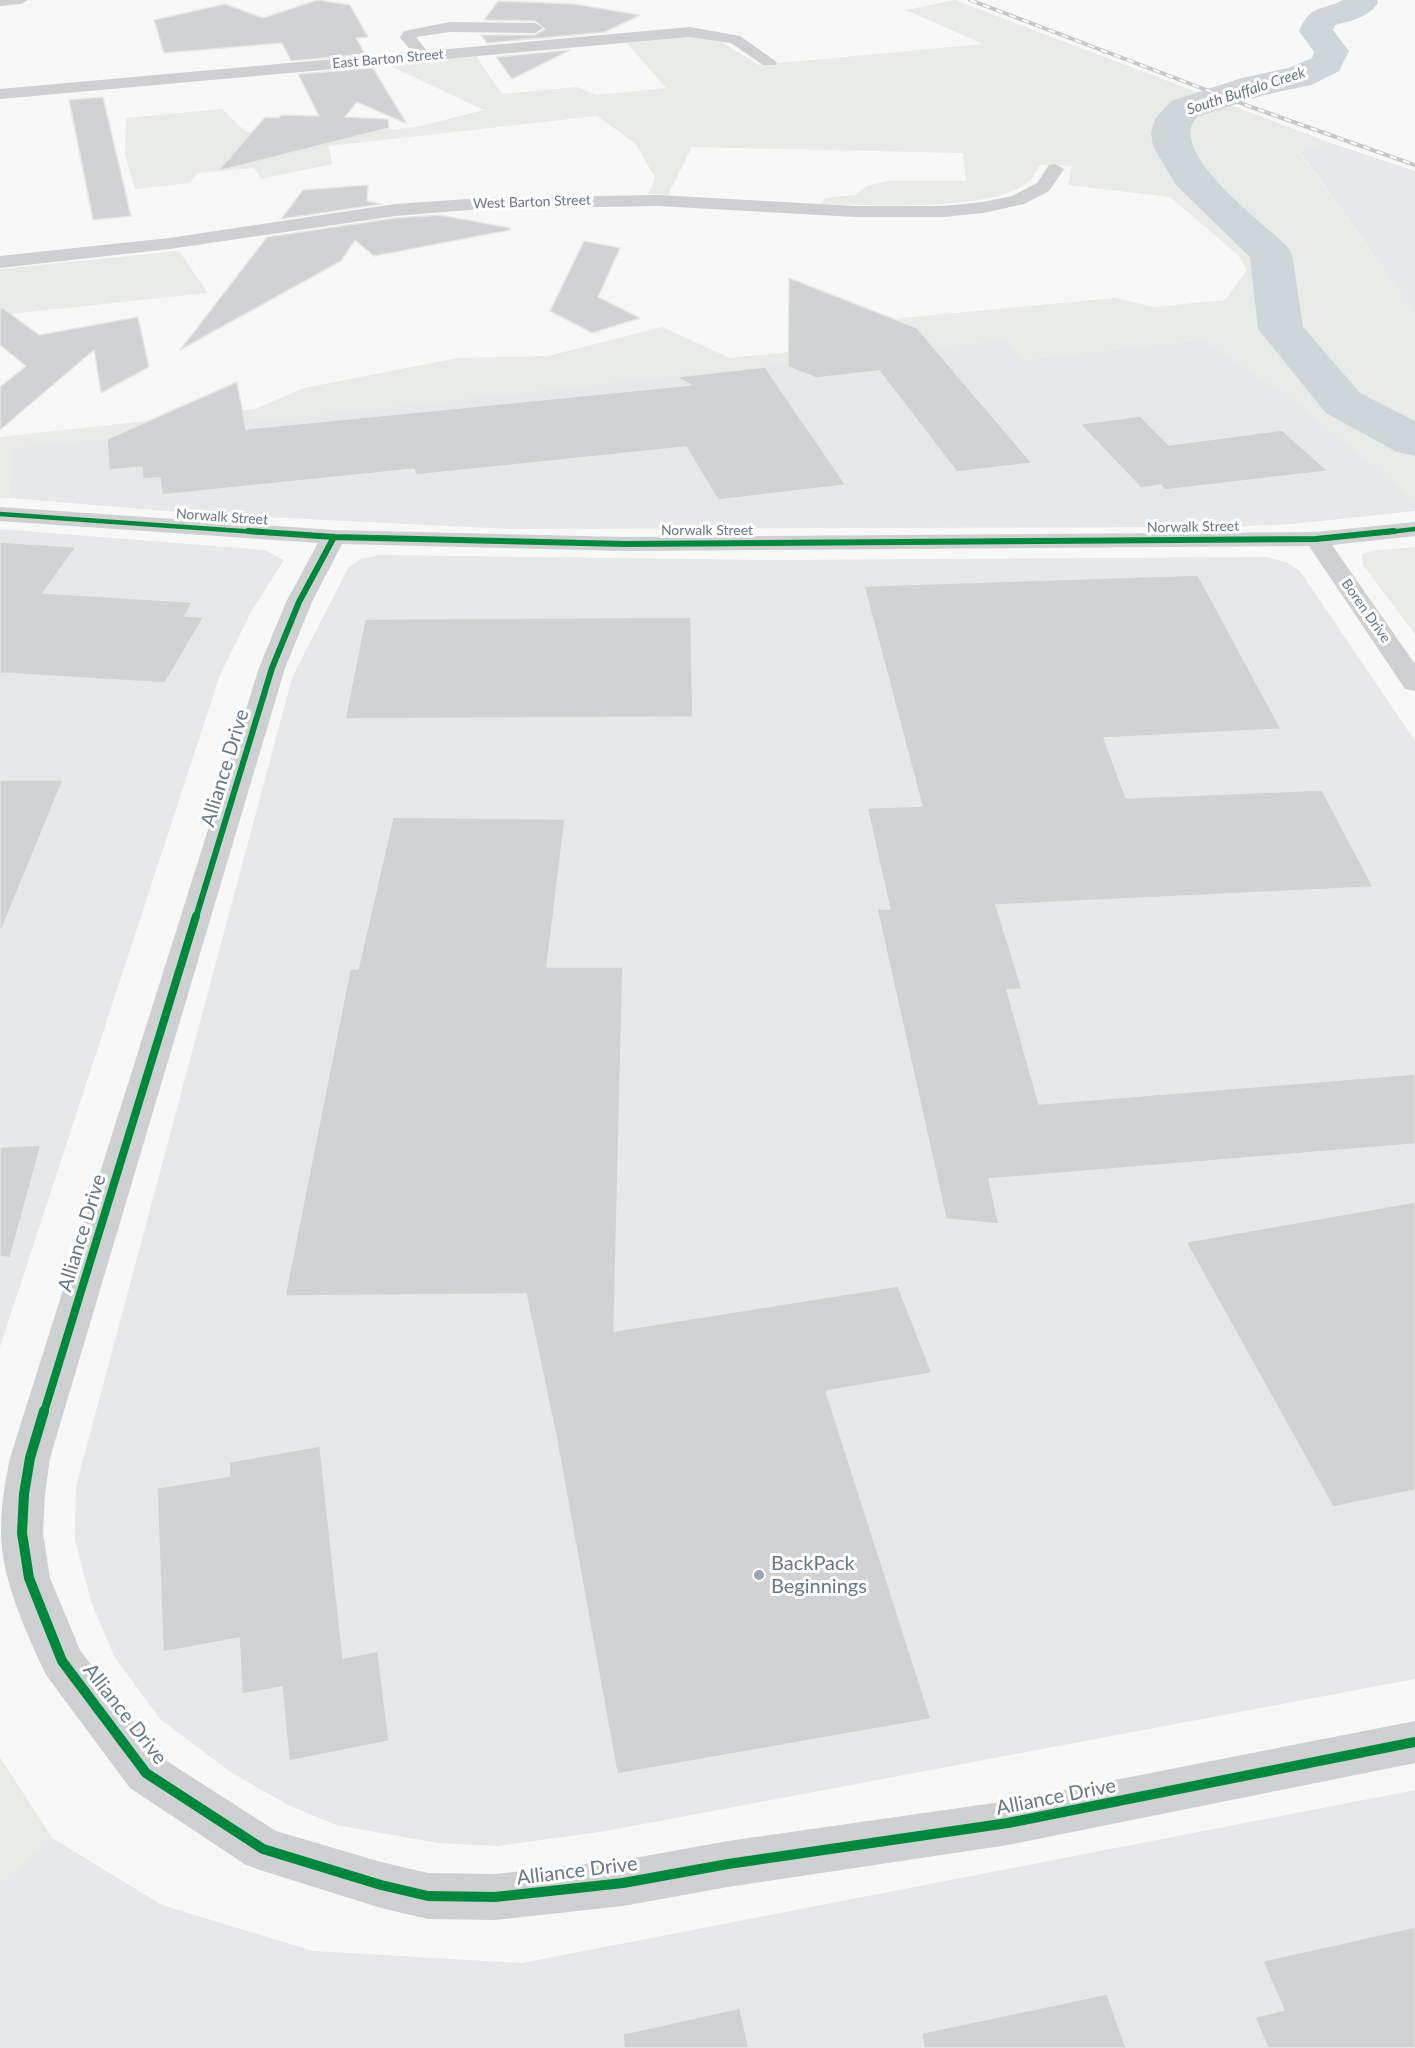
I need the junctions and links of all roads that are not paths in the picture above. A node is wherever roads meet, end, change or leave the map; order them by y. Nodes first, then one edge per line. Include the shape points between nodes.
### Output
1 (21, 0) edge
2 (0, 2) edge
3 (589, 40) junction
4 (419, 50) junction
5 (231, 59) dead end
6 (770, 62) dead end
7 (0, 94) edge
8 (1054, 169) dead end
9 (0, 262) edge
10 (0, 514) edge
11 (1415, 529) edge
12 (334, 537) junction
13 (1316, 539) junction
14 (1415, 682) edge
15 (1415, 1742) edge

1 - 2 street
3 - 4 street, East Barton Street
3 - 4 street via 547,29 469,26 409,34
3 - 6 street, East Barton Street via 706,33 735,39
4 - 5 street
4 - 7 street, East Barton Street
8 - 9 street, West Barton Street via 1043,186 1027,195 950,211 908,213 640,200 458,205
10 - 12 street, Norwalk Street
11 - 13 street, Norwalk Street
12 - 13 street, Norwalk Street via 626,544
12 - 15 street, Alliance Drive via 299,602 272,668 30,1458 24,1494 22,1533 29,1578 62,1661 146,1773 263,1849 381,1886 428,1896 495,1898 623,1883 1008,1823
13 - 14 street, Boren Drive

